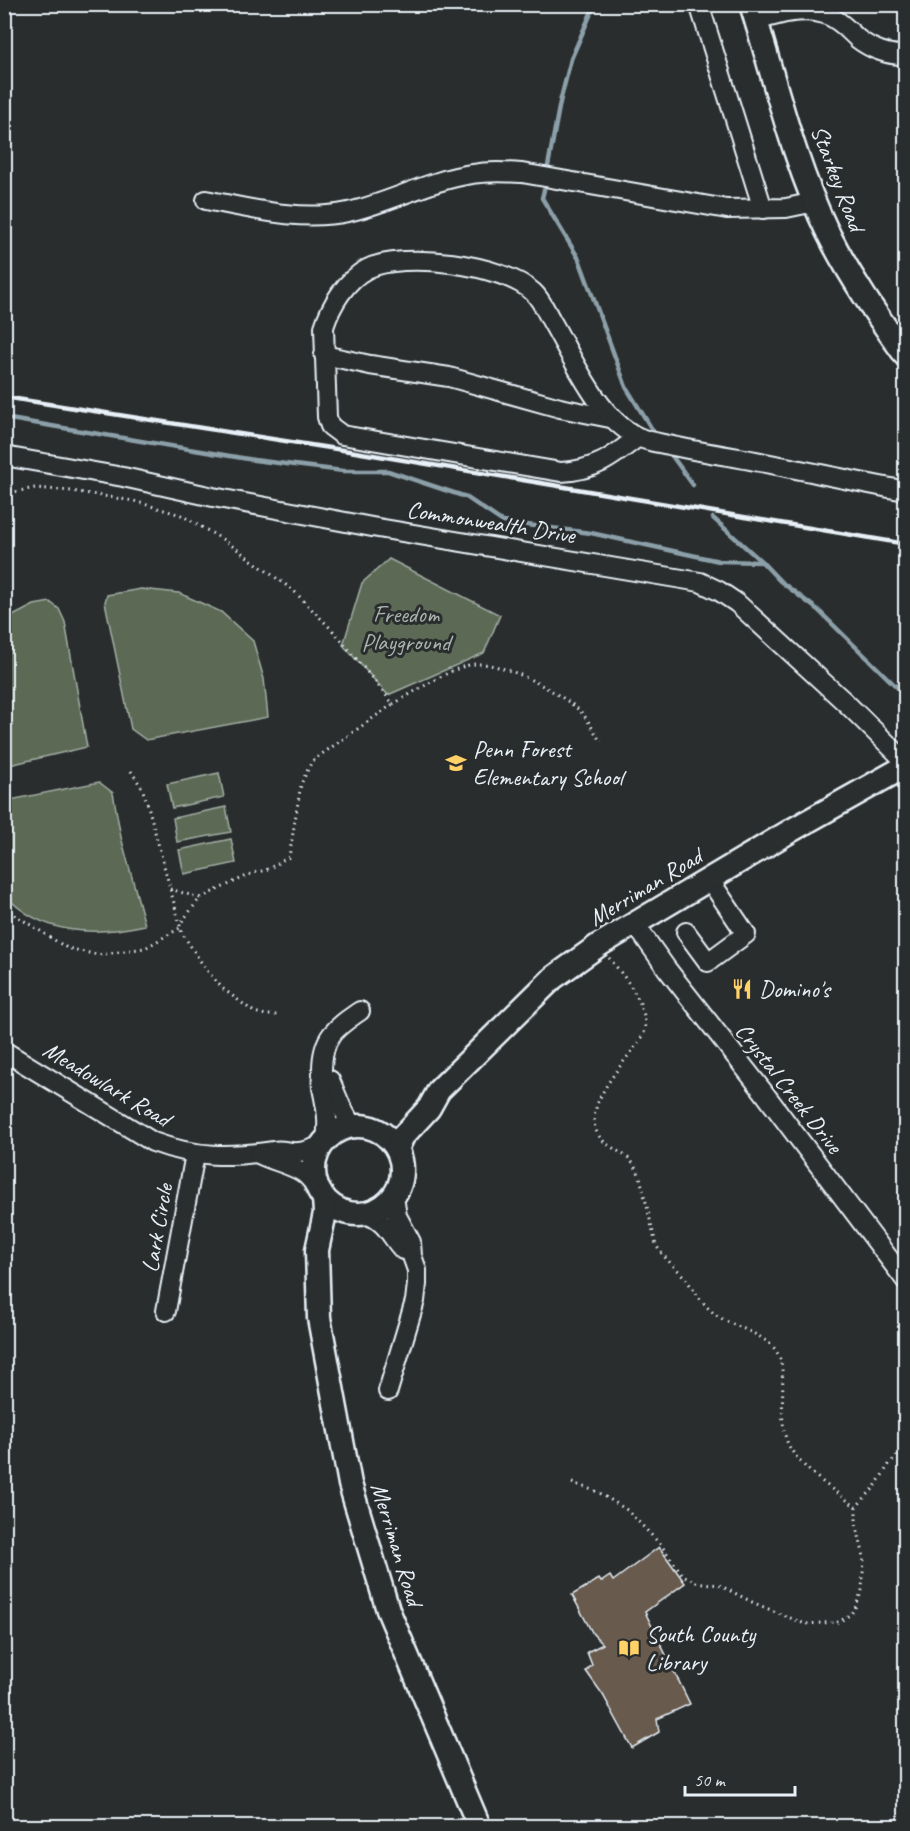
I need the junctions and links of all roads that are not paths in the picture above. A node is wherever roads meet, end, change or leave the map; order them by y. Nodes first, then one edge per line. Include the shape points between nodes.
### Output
1 (699, 4) edge
2 (753, 13) edge
3 (906, 55) edge
4 (206, 200) dead end
5 (815, 202) junction
6 (763, 209) junction
7 (324, 355) junction
8 (906, 356) edge
9 (610, 418) junction
10 (638, 437) junction
11 (4, 456) edge
12 (906, 491) edge
13 (906, 764) edge
14 (709, 879) junction
15 (635, 924) junction
16 (686, 932) dead end
17 (360, 1011) dead end
18 (4, 1051) edge
19 (322, 1069) junction
20 (439, 1090) junction
21 (352, 1126) junction
22 (378, 1130) junction
23 (323, 1143) junction
24 (397, 1149) junction
25 (195, 1154) junction
26 (259, 1154) junction
27 (321, 1193) junction
28 (394, 1197) junction
29 (361, 1214) junction
30 (412, 1256) junction
31 (319, 1263) junction
32 (906, 1281) edge
33 (166, 1311) dead end
34 (388, 1391) dead end
35 (478, 1827) edge

1 - 6 street
2 - 3 street via 816,12 843,24 874,49
2 - 5 main road, Starkey Road
4 - 6 street via 274,213 327,215 393,199 446,180 497,172 727,209
5 - 6 street
5 - 8 main road, Starkey Road via 844,264
7 - 9 street via 424,372
7 - 9 street via 328,314 340,294 366,270 378,264 423,261 473,267 506,277 533,292
7 - 10 street via 327,417 330,426 342,435 561,472 595,467
9 - 10 street
10 - 12 street
11 - 13 street, Commonwealth Drive via 372,527 699,582 737,603
13 - 14 main road, Merriman Road
14 - 15 main road, Merriman Road
14 - 16 street via 746,934 708,962
15 - 20 main road, Merriman Road via 553,978
15 - 32 street, Crystal Creek Drive
17 - 19 street via 328,1038
18 - 25 street, Meadowlark Road via 153,1142
19 - 21 street
19 - 23 street via 328,1114
20 - 22 main road, Merriman Road
20 - 24 main road, Merriman Road
21 - 22 main road
21 - 23 main road via 334,1133
22 - 24 main road
23 - 26 street, Meadowlark Road via 304,1152 277,1150
23 - 27 main road via 314,1167
24 - 28 main road via 402,1174
25 - 26 street, Meadowlark Road
25 - 33 street, Lark Circle
26 - 27 street, Meadowlark Road via 305,1174
27 - 29 main road via 338,1210
27 - 31 main road, Merriman Road via 325,1214 317,1250
28 - 29 main road via 386,1205
28 - 30 street via 397,1216 411,1242
29 - 30 street via 378,1219 401,1249
29 - 31 main road, Merriman Road via 337,1229
30 - 34 street via 417,1270 415,1301
31 - 35 main road, Merriman Road via 323,1341 363,1533 388,1610

